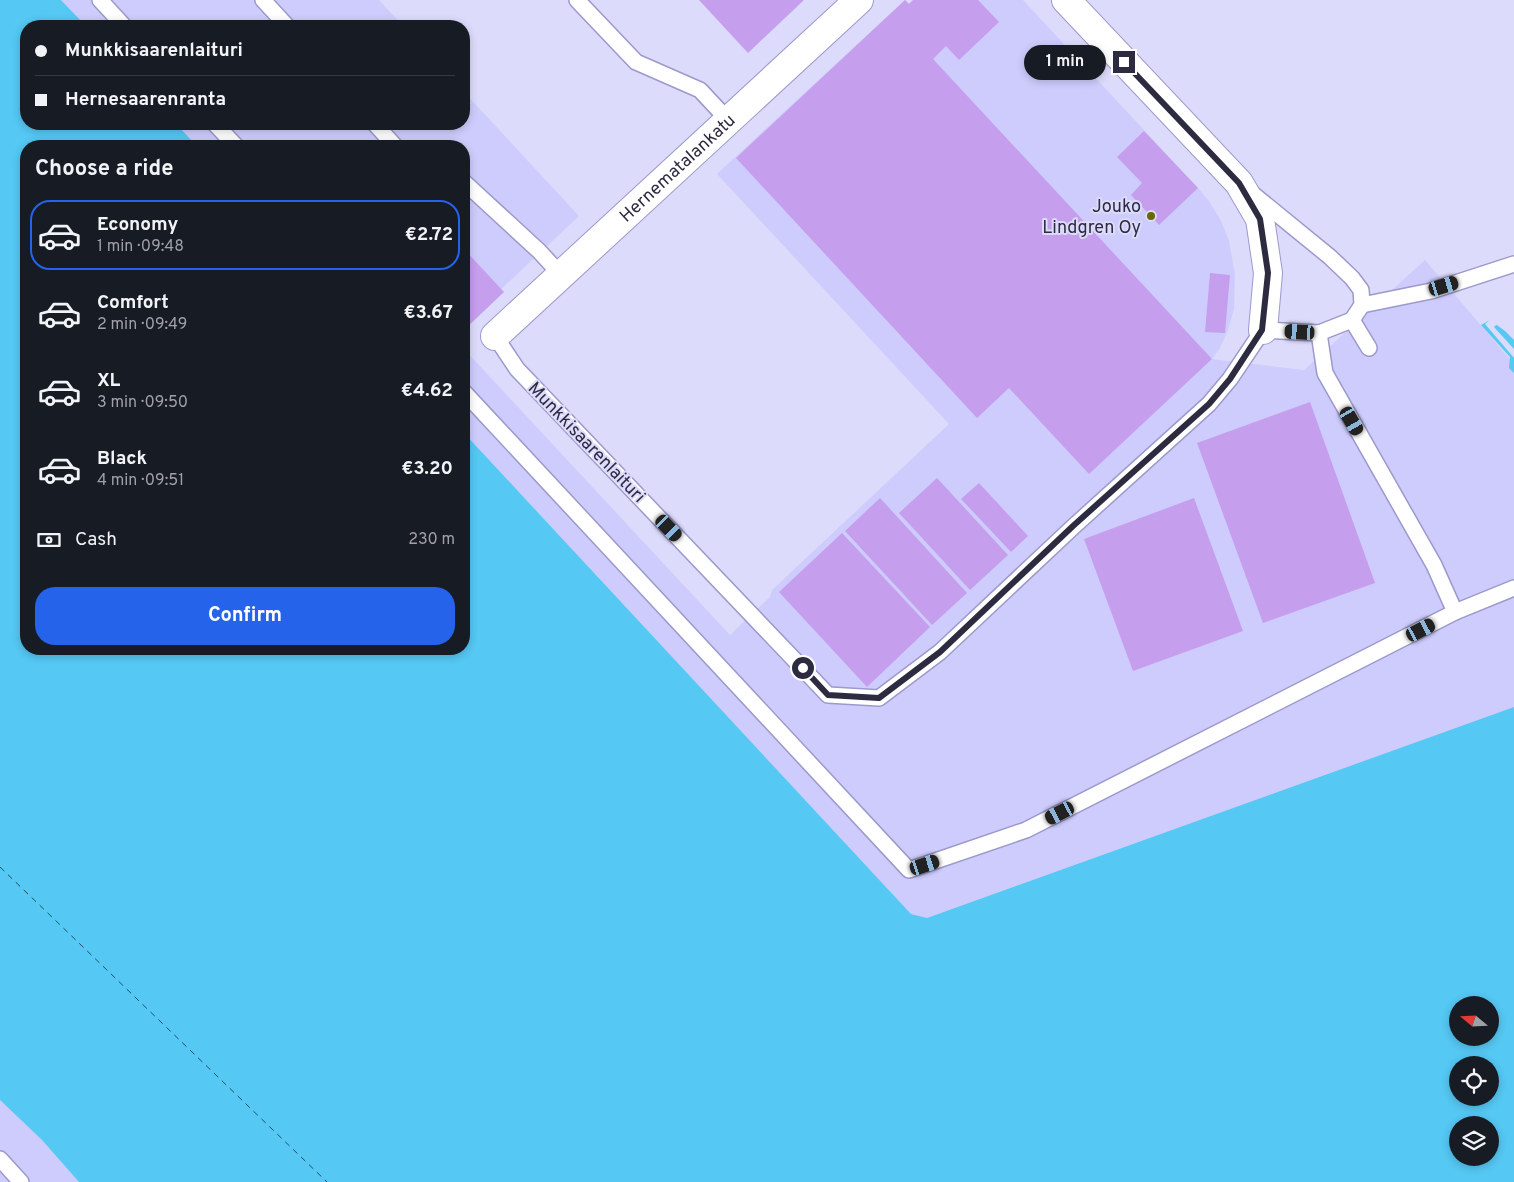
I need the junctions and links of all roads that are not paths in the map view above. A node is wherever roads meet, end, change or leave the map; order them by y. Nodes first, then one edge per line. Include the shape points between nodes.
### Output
1 (100, 0) edge
2 (263, 0) edge
3 (577, 0) edge
4 (859, 0) edge
5 (1066, 0) edge
6 (118, 20) edge
7 (281, 20) edge
8 (728, 120) junction
9 (221, 130) edge
10 (380, 130) edge
11 (230, 140) edge
12 (390, 140) edge
13 (1239, 183) junction
14 (470, 188) edge
15 (1514, 264) edge
16 (561, 276) junction
17 (1362, 305) junction
18 (1352, 320) junction
19 (1262, 330) junction
20 (1319, 334) junction
21 (495, 336) joint
22 (1369, 348) dead end
23 (470, 398) edge
24 (1514, 588) edge
25 (1455, 612) junction
26 (0, 1159) edge
27 (21, 1182) edge

1 - 6 lane
2 - 7 lane
3 - 8 lane via 636,62 700,90
4 - 8 street, Hernematalankatu
5 - 13 street
8 - 16 street, Hernematalankatu
9 - 11 lane
10 - 12 lane
13 - 17 lane via 1352,278 1360,290
13 - 19 street via 1260,219 1268,273
14 - 16 lane via 539,251
15 - 17 lane via 1431,291
16 - 21 street, Hernematalankatu
17 - 18 lane
18 - 20 lane
18 - 22 lane
19 - 20 lane
19 - 21 lane, Munkkisaarenlaituri via 1230,379 1209,404 940,652 879,698 828,695 518,369
20 - 25 lane via 1325,373 1434,565
23 - 25 lane via 909,870 1026,830
24 - 25 lane
26 - 27 lane

